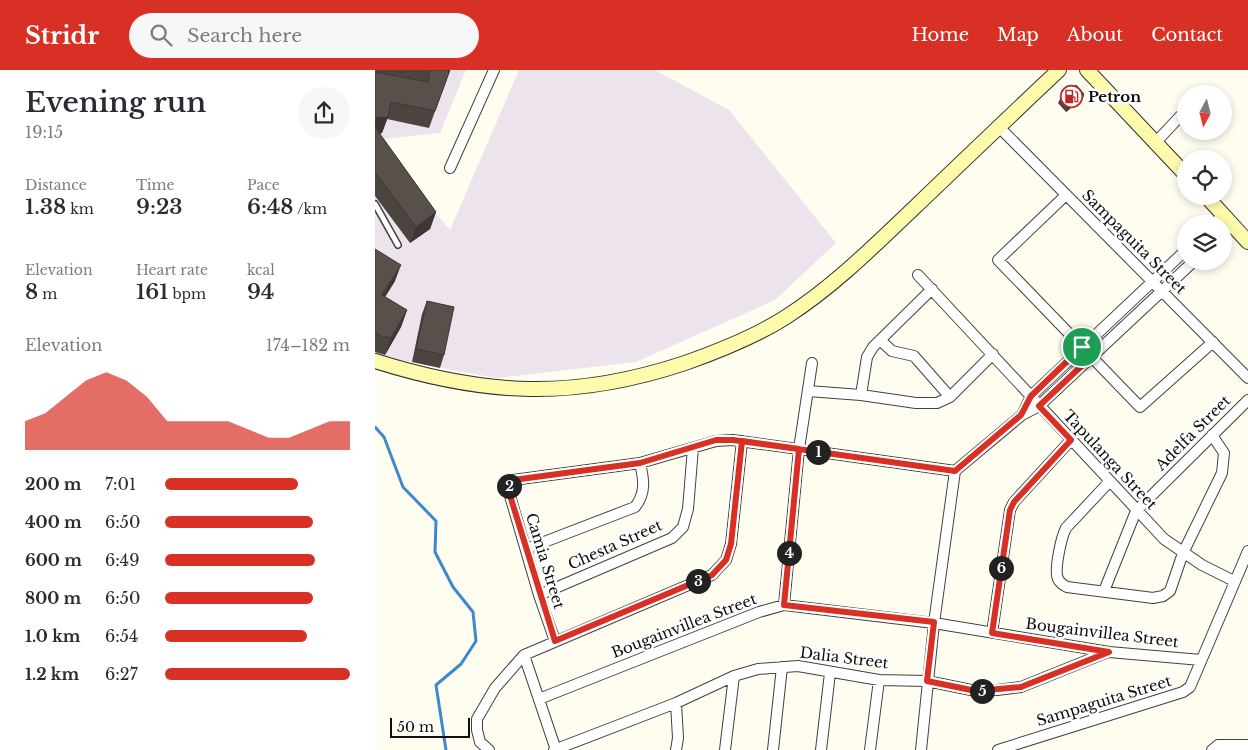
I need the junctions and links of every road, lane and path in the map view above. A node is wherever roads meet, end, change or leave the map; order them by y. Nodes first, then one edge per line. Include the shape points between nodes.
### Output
1 (493, 70) edge
2 (1059, 70) edge
3 (1087, 70) edge
4 (1177, 120) edge
5 (999, 127) junction
6 (1156, 142) junction
7 (1177, 165) edge
8 (451, 168) dead end
9 (1066, 195) junction
10 (375, 204) edge
11 (1232, 230) edge
12 (1248, 242) edge
13 (398, 245) dead end
14 (1177, 259) edge
15 (1184, 270) edge
16 (918, 275) dead end
17 (1153, 282) junction
18 (932, 290) junction
19 (1162, 291) junction
20 (880, 340) junction
21 (1213, 342) junction
22 (1082, 347) junction
23 (993, 354) junction
24 (1091, 357) junction
25 (375, 361) edge
26 (812, 363) dead end
27 (1248, 378) edge
28 (808, 392) junction
29 (861, 395) junction
30 (1031, 396) junction
31 (950, 397) junction
32 (1248, 400) edge
33 (1039, 406) junction
34 (1021, 415) junction
35 (1212, 435) junction
36 (1071, 440) junction
37 (742, 441) junction
38 (693, 448) junction
39 (799, 449) junction
40 (640, 463) junction
41 (955, 471) junction
42 (1110, 481) junction
43 (1136, 511) junction
44 (526, 549) junction
45 (1248, 551) edge
46 (1183, 553) junction
47 (1234, 581) junction
48 (1104, 591) junction
49 (539, 595) junction
50 (784, 605) junction
51 (934, 622) junction
52 (992, 633) junction
53 (555, 641) junction
54 (1109, 652) junction
55 (524, 655) junction
56 (1201, 660) junction
57 (781, 667) junction
58 (830, 673) junction
59 (734, 676) junction
60 (879, 680) junction
61 (927, 681) junction
62 (539, 699) junction
63 (676, 703) junction
64 (1248, 745) edge
65 (489, 750) edge
66 (555, 750) edge
67 (676, 750) edge
68 (725, 750) edge
69 (773, 750) edge
70 (821, 750) edge
71 (870, 750) edge
72 (921, 750) edge
73 (998, 750) edge
74 (1212, 750) edge

1 - 8 street
2 - 5 street
3 - 6 street
4 - 6 street
5 - 9 street, Sampaguita Street
5 - 25 street via 839,277 787,317 717,352 648,375 601,385 553,390 465,384
6 - 7 street
9 - 17 street, Sampaguita Street
9 - 22 street via 998,260
10 - 13 lane
11 - 12 street
14 - 17 street
15 - 19 street
16 - 18 street, Tapulanga Street
17 - 19 street, Sampaguita Street
17 - 22 street
18 - 20 street
18 - 23 street, Tapulanga Street
19 - 21 street, Sampaguita Street
19 - 24 street
20 - 29 street via 867,356
20 - 31 street via 892,351 914,356
21 - 24 street via 1140,407
21 - 27 street, Sampaguita Street
22 - 24 street
22 - 30 street
23 - 30 street, Tapulanga Street
23 - 31 street
24 - 33 street
26 - 28 street
28 - 29 street
28 - 39 street
29 - 31 street via 916,403 937,403
30 - 33 street, Tapulanga Street
30 - 34 street
32 - 35 street, Adelfa Street
33 - 34 street
33 - 36 street, Tapulanga Street
34 - 41 street
35 - 43 street, Adelfa Street
35 - 46 street via 1225,453 1222,473
36 - 42 street, Tapulanga Street
36 - 52 street via 1010,510
37 - 38 street via 716,440
37 - 39 street
37 - 53 street via 731,544 726,560 712,575
38 - 40 street
38 - 49 street, Chesta Street via 688,509 683,527 672,538
39 - 41 street
39 - 50 street
40 - 44 street via 644,481 642,498 635,507
40 - 44 street, Camia Street via 513,480 508,489
41 - 51 street
42 - 43 street, Tapulanga Street
42 - 48 street via 1066,528 1057,578 1067,587
43 - 46 street, Tapulanga Street
43 - 48 street, Adelfa Street
44 - 49 street, Camia Street
45 - 47 street, Sampaguita Street
46 - 47 street, Tapulanga Street
46 - 48 street via 1170,591 1163,596 1153,598
47 - 56 street, Sampaguita Street
49 - 53 street, Camia Street
50 - 51 street, Bougainvillea Street
50 - 62 street, Bougainvillea Street
51 - 52 street, Bougainvillea Street
51 - 61 street
52 - 54 street, Bougainvillea Street
53 - 55 street
54 - 56 street, Bougainvillea Street
54 - 61 street, Dalia Street via 1021,687 976,691
55 - 62 street
55 - 65 street via 495,688 477,719 481,742
56 - 73 street, Sampaguita Street via 1190,687 1183,692
57 - 58 street, Dalia Street via 798,666
57 - 59 street, Dalia Street
57 - 69 street
58 - 60 street, Dalia Street
58 - 70 street
59 - 63 street, Dalia Street
59 - 68 street
60 - 61 street, Dalia Street
60 - 71 street
61 - 72 street
62 - 66 street
63 - 66 street, Dalia Street
63 - 67 street
64 - 74 street via 1218,745

